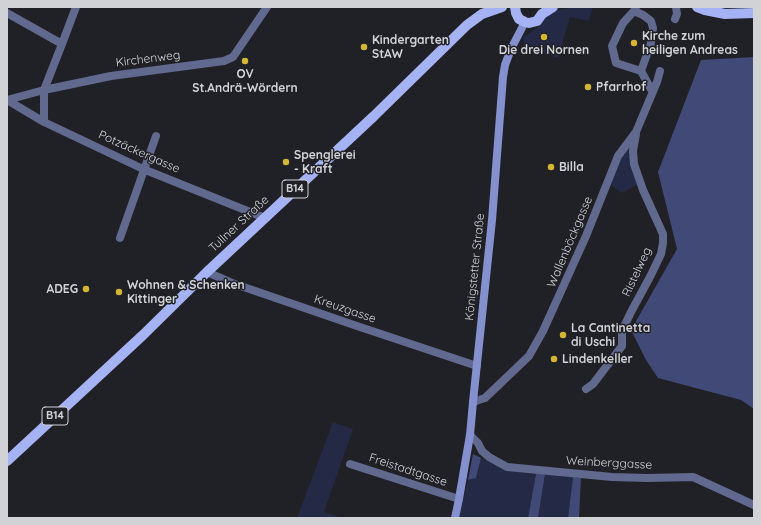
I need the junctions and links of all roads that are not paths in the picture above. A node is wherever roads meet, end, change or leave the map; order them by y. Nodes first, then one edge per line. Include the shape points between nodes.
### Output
1 (76, 7) edge
2 (267, 7) edge
3 (553, 7) edge
4 (676, 7) edge
5 (697, 7) edge
6 (497, 9) edge
7 (635, 9) edge
8 (542, 10) edge
9 (7, 14) edge
10 (754, 14) edge
11 (519, 15) edge
12 (675, 19) dead end
13 (62, 44) junction
14 (641, 70) junction
15 (660, 71) dead end
16 (44, 90) junction
17 (652, 91) junction
18 (7, 100) edge
19 (44, 122) junction
20 (636, 132) junction
21 (156, 136) dead end
22 (143, 169) junction
23 (265, 218) junction
24 (120, 238) dead end
25 (207, 272) junction
26 (477, 366) junction
27 (586, 389) dead end
28 (473, 402) junction
29 (470, 435) junction
30 (7, 461) edge
31 (350, 464) dead end
32 (459, 499) junction
33 (754, 505) edge
34 (455, 518) edge

1 - 13 street
2 - 16 street, Kirchenweg via 233,57 224,61 111,76
3 - 8 main road
4 - 12 street
5 - 10 main road via 725,14
6 - 11 main road, Tullner Straße / B14
6 - 23 main road, Tullner Straße / B14 via 482,14 467,24
7 - 14 street via 651,21 652,28 651,43
7 - 14 street via 623,24 612,46 616,63
8 - 11 main road via 537,21 533,22
9 - 13 street
11 - 26 main road, Königstetter Straße via 503,77
13 - 16 street
14 - 17 street
15 - 17 street, Wallenböckgasse
16 - 18 street, Kirchenweg
16 - 19 street
17 - 20 street, Wallenböckgasse
18 - 19 street, Potzäckergasse
19 - 22 street, Potzäckergasse
20 - 27 street, Ristelweg via 634,164 663,234 663,244 661,254 622,331 622,346 593,384
20 - 28 street, Wallenböckgasse via 618,156 561,294 529,356 485,398
21 - 22 street
22 - 23 street, Potzäckergasse
22 - 24 street
23 - 25 main road, Tullner Straße / B14
25 - 26 street, Kreuzgasse via 232,283
25 - 30 main road, Tullner Straße / B14
26 - 28 main road, Königstetter Straße
28 - 29 main road, Königstetter Straße
29 - 32 main road, Königstetter Straße
29 - 33 street, Weinberggasse via 489,457 507,467 618,477 693,477
31 - 32 street, Freistadtgasse
32 - 34 main road, Königstetter Straße

